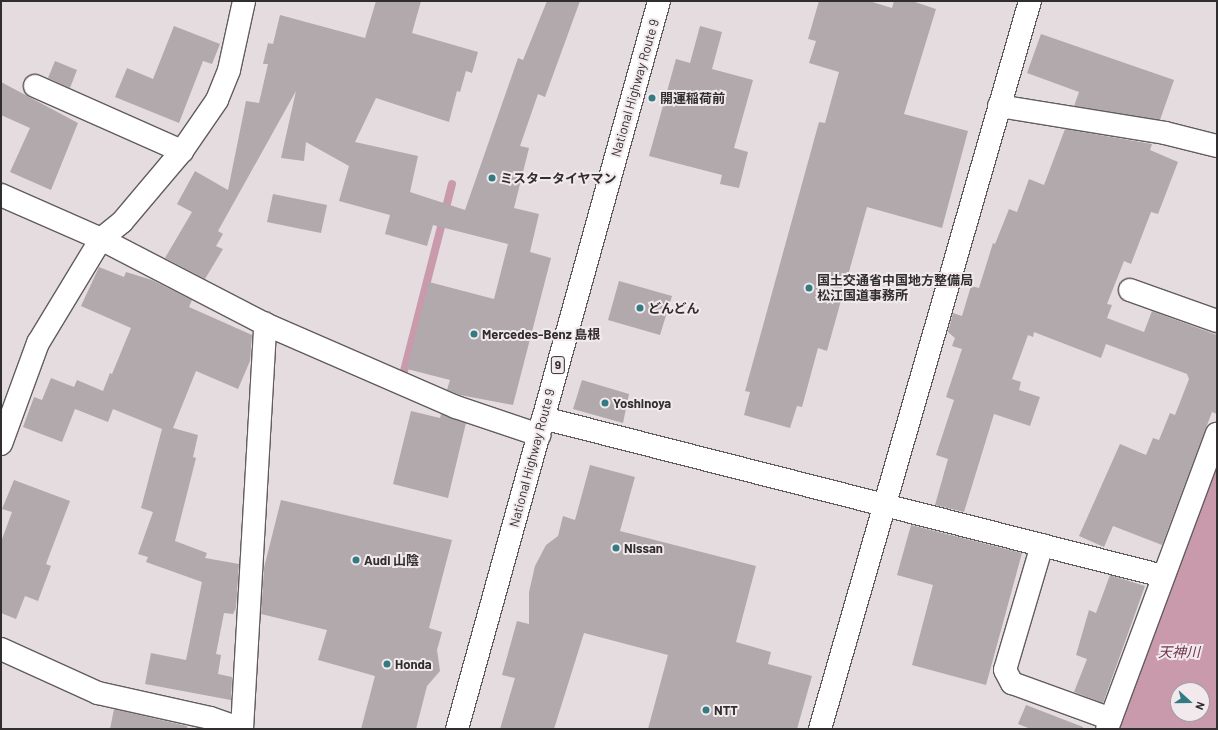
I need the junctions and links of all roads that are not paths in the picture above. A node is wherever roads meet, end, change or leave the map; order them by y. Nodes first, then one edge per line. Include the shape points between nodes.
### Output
1 (244, 1) edge
2 (659, 1) edge
3 (1024, 2) edge
4 (35, 86) dead end
5 (999, 106) junction
6 (1217, 146) edge
7 (182, 151) junction
8 (1, 196) edge
9 (100, 239) junction
10 (1130, 290) dead end
11 (1217, 321) edge
12 (265, 324) junction
13 (541, 426) junction
14 (1217, 434) edge
15 (1, 444) edge
16 (884, 504) junction
17 (1042, 545) junction
18 (1163, 576) junction
19 (1, 649) edge
20 (1109, 724) edge
21 (242, 729) edge
22 (457, 729) edge
23 (820, 729) edge

1 - 7 main road via 224,84 206,121
2 - 13 main road, National Highway Route 9 / 9
3 - 5 main road
4 - 7 main road
5 - 6 main road via 1166,133
5 - 16 main road
7 - 9 main road via 122,222
8 - 9 main road
9 - 12 main road
9 - 15 main road via 38,343
10 - 11 main road
12 - 13 main road via 456,407
12 - 21 main road
13 - 16 main road
13 - 22 main road, National Highway Route 9 / 9
14 - 18 main road
16 - 17 main road
16 - 23 main road
17 - 18 main road
17 - 20 main road via 1005,670 1012,683
18 - 20 main road
19 - 21 main road via 98,693 210,718

